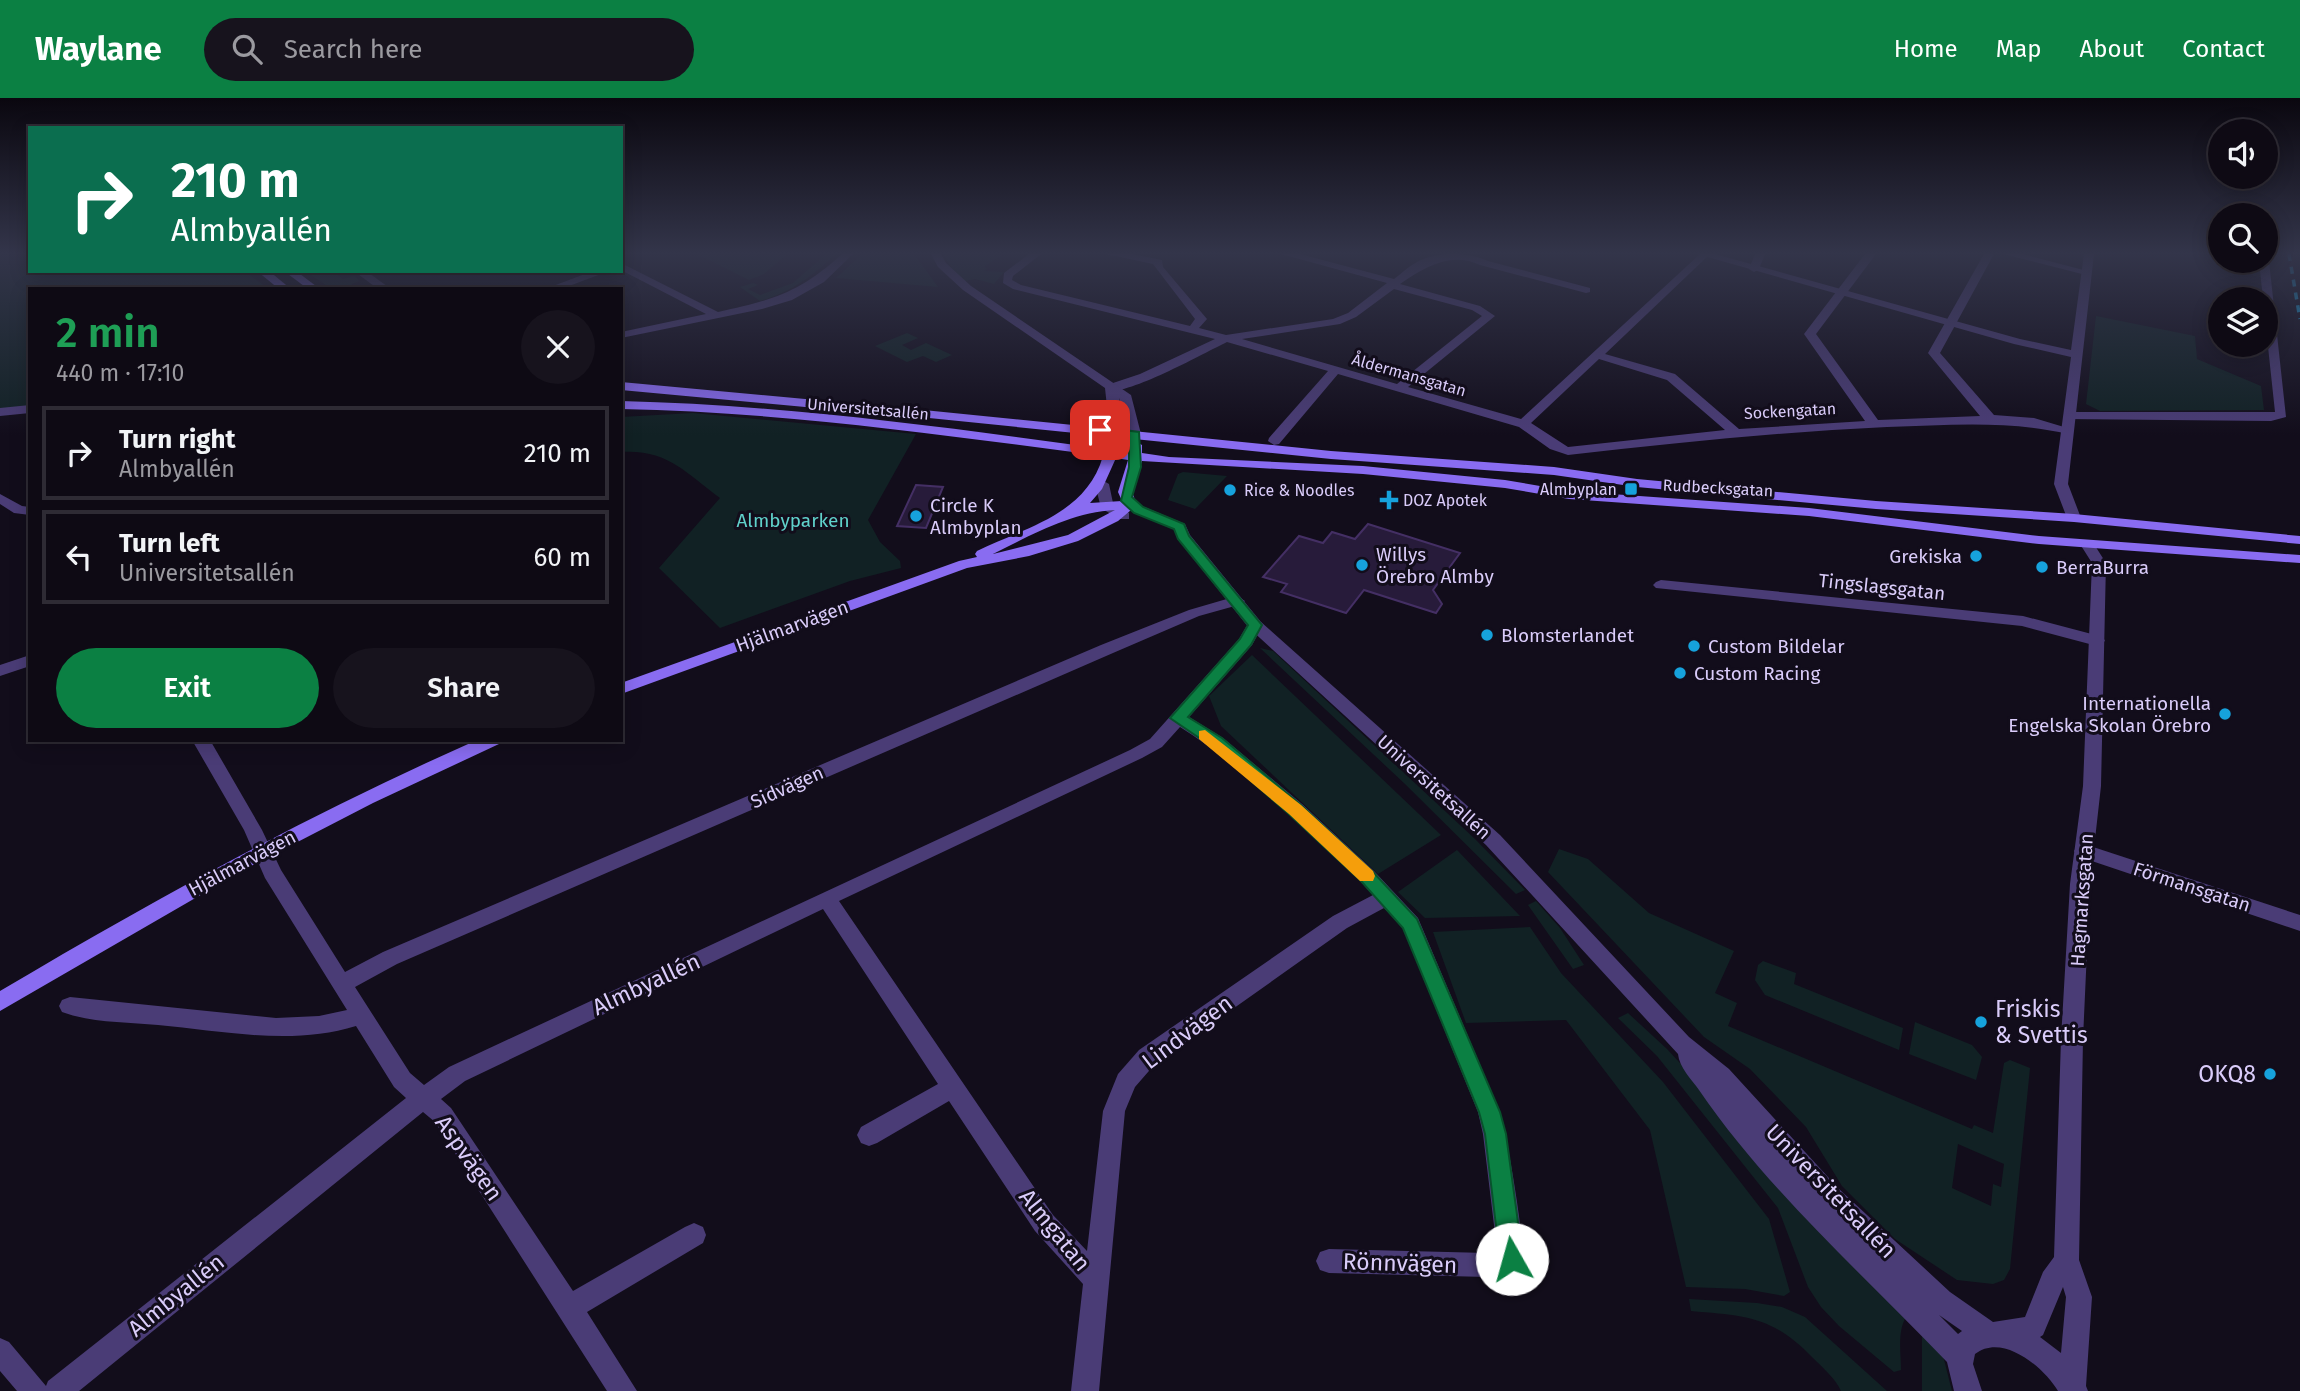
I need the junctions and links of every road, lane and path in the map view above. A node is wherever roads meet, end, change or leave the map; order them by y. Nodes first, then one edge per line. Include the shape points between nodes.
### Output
1 (719, 314) edge
2 (1005, 314) edge
3 (1128, 314) edge
4 (1197, 314) edge
5 (1353, 314) edge
6 (1486, 314) edge
7 (1640, 314) edge
8 (1825, 314) edge
9 (1919, 314) edge
10 (1956, 314) edge
11 (2081, 314) edge
12 (2270, 314) edge
13 (716, 315) joint
14 (1951, 323) junction
15 (1192, 330) junction
16 (623, 335) edge
17 (1226, 338) junction
18 (1597, 355) junction
19 (2076, 355) junction
20 (1335, 370) junction
21 (623, 386) edge
22 (1111, 388) junction
23 (1399, 388) junction
24 (623, 405) edge
25 (28, 409) edge
26 (0, 412) edge
27 (1990, 419) junction
28 (2068, 423) junction
29 (1523, 424) junction
30 (1874, 424) junction
31 (1115, 432) junction
32 (1735, 432) junction
33 (1135, 434) junction
34 (1274, 441) dead end
35 (1111, 454) junction
36 (1135, 456) junction
37 (1102, 484) junction
38 (0, 498) edge
39 (1107, 505) junction
40 (1125, 509) junction
41 (28, 511) edge
42 (1071, 513) junction
43 (2074, 518) junction
44 (2300, 540) edge
45 (2087, 544) junction
46 (2300, 559) edge
47 (964, 564) junction
48 (1661, 585) dead end
49 (1237, 601) junction
50 (1255, 625) junction
51 (2097, 641) junction
52 (28, 661) edge
53 (0, 671) edge
54 (623, 688) edge
55 (1178, 718) junction
56 (208, 742) edge
57 (489, 742) edge
58 (2084, 851) junction
59 (262, 852) junction
60 (1385, 898) junction
61 (827, 899) junction
62 (2300, 923) edge
63 (342, 984) junction
64 (0, 1002) edge
65 (70, 1006) dead end
66 (361, 1014) junction
67 (1681, 1044) junction
68 (953, 1087) junction
69 (422, 1098) junction
70 (869, 1135) dead end
71 (694, 1236) dead end
72 (2066, 1260) junction
73 (1329, 1261) dead end
74 (1096, 1280) junction
75 (569, 1308) junction
76 (1994, 1334) junction
77 (0, 1351) edge
78 (1961, 1357) junction
79 (2073, 1389) edge
80 (35, 1391) edge
81 (58, 1391) edge
82 (623, 1391) edge
83 (1085, 1391) edge
84 (1968, 1391) edge

1 - 13 street
2 - 22 street
3 - 15 street, Åldermansgatan
4 - 15 street via 1201,319
5 - 17 street via 1336,323
6 - 23 street
7 - 18 street
8 - 30 street via 1810,334
9 - 14 street
10 - 14 street
11 - 19 street
12 - 28 street, Sockengatan via 2282,414
13 - 16 street
14 - 19 street
14 - 27 street via 1934,354
15 - 17 street, Åldermansgatan
17 - 20 street, Åldermansgatan
17 - 22 street
18 - 29 street
18 - 32 street via 1671,377
19 - 28 street
20 - 23 street, Åldermansgatan
20 - 34 street
21 - 31 main road, Universitetsallén
22 - 31 street
22 - 33 street via 1127,398
23 - 29 street, Åldermansgatan
24 - 35 main road, Universitetsallén via 738,409 901,424
25 - 26 street
27 - 28 street, Sockengatan
27 - 30 street, Sockengatan
28 - 43 street via 2061,484
29 - 32 street, Sockengatan via 1534,428 1549,445 1568,451
30 - 32 street, Sockengatan
31 - 33 main road, Universitetsallén
31 - 35 main road
33 - 36 main road
33 - 43 main road, Rudbecksgatan via 1876,505
35 - 36 main road, Universitetsallén
35 - 37 main road
36 - 40 main road
36 - 45 main road, Rudbecksgatan via 1363,470 1569,495 1809,512
37 - 39 street
37 - 42 main road, Hjälmarvägen
38 - 41 street
39 - 40 street, Universitetsallén
39 - 42 main road
40 - 47 main road, Hjälmarvägen via 1094,528 1052,544
40 - 49 street, Universitetsallén via 1180,527
42 - 47 main road, Hjälmarvägen
43 - 44 main road, Rudbecksgatan
43 - 45 main road
45 - 46 main road, Rudbecksgatan
45 - 51 street, Hagmarksgatan via 2098,560
47 - 54 main road, Hjälmarvägen
48 - 51 street, Tingslagsgatan via 2023,621
49 - 50 street, Universitetsallén
49 - 63 street, Sidvägen via 1194,613 1107,649 390,958
50 - 55 street, Almbyallén
50 - 67 street, Universitetsallén via 1493,840
51 - 58 street, Hagmarksgatan via 2092,786
52 - 53 street
55 - 60 street, Rönnvägen via 1217,742 1295,809
55 - 61 street, Almbyallén via 1156,743 1136,754
56 - 59 street, Aspvägen
57 - 59 main road, Hjälmarvägen via 375,793
58 - 62 street, Förmansgatan
58 - 72 street, Hagmarksgatan via 2072,1039
59 - 63 street, Aspvägen
59 - 64 main road, Hjälmarvägen via 143,916
60 - 73 street, Rönnvägen via 1411,924 1489,1112 1513,1271 1487,1265
60 - 74 street, Lindvägen via 1340,922 1147,1057 1126,1081 1114,1111
61 - 68 street, Almgatan
61 - 69 street, Almbyallén via 495,1055
63 - 66 street, Aspvägen
65 - 66 street via 268,1027 340,1023
66 - 69 street, Aspvägen via 402,1080
67 - 76 street, Universitetsallén via 1721,1076 1830,1197 1941,1301
67 - 78 street, Universitetsallén via 1707,1086 1792,1185
68 - 70 street
68 - 74 street, Almgatan via 1044,1223
69 - 75 street, Aspvägen via 443,1115
69 - 81 street, Almbyallén
71 - 75 street
72 - 76 street, Hagmarksgatan via 2052,1280 2034,1326 2022,1332
72 - 79 street, Hagmarksgatan via 2080,1297
74 - 83 street, Almgatan
75 - 82 street, Aspvägen
76 - 78 street via 1968,1343
76 - 79 street, Universitetsallén via 2021,1339 2041,1351
77 - 80 street
78 - 84 street

